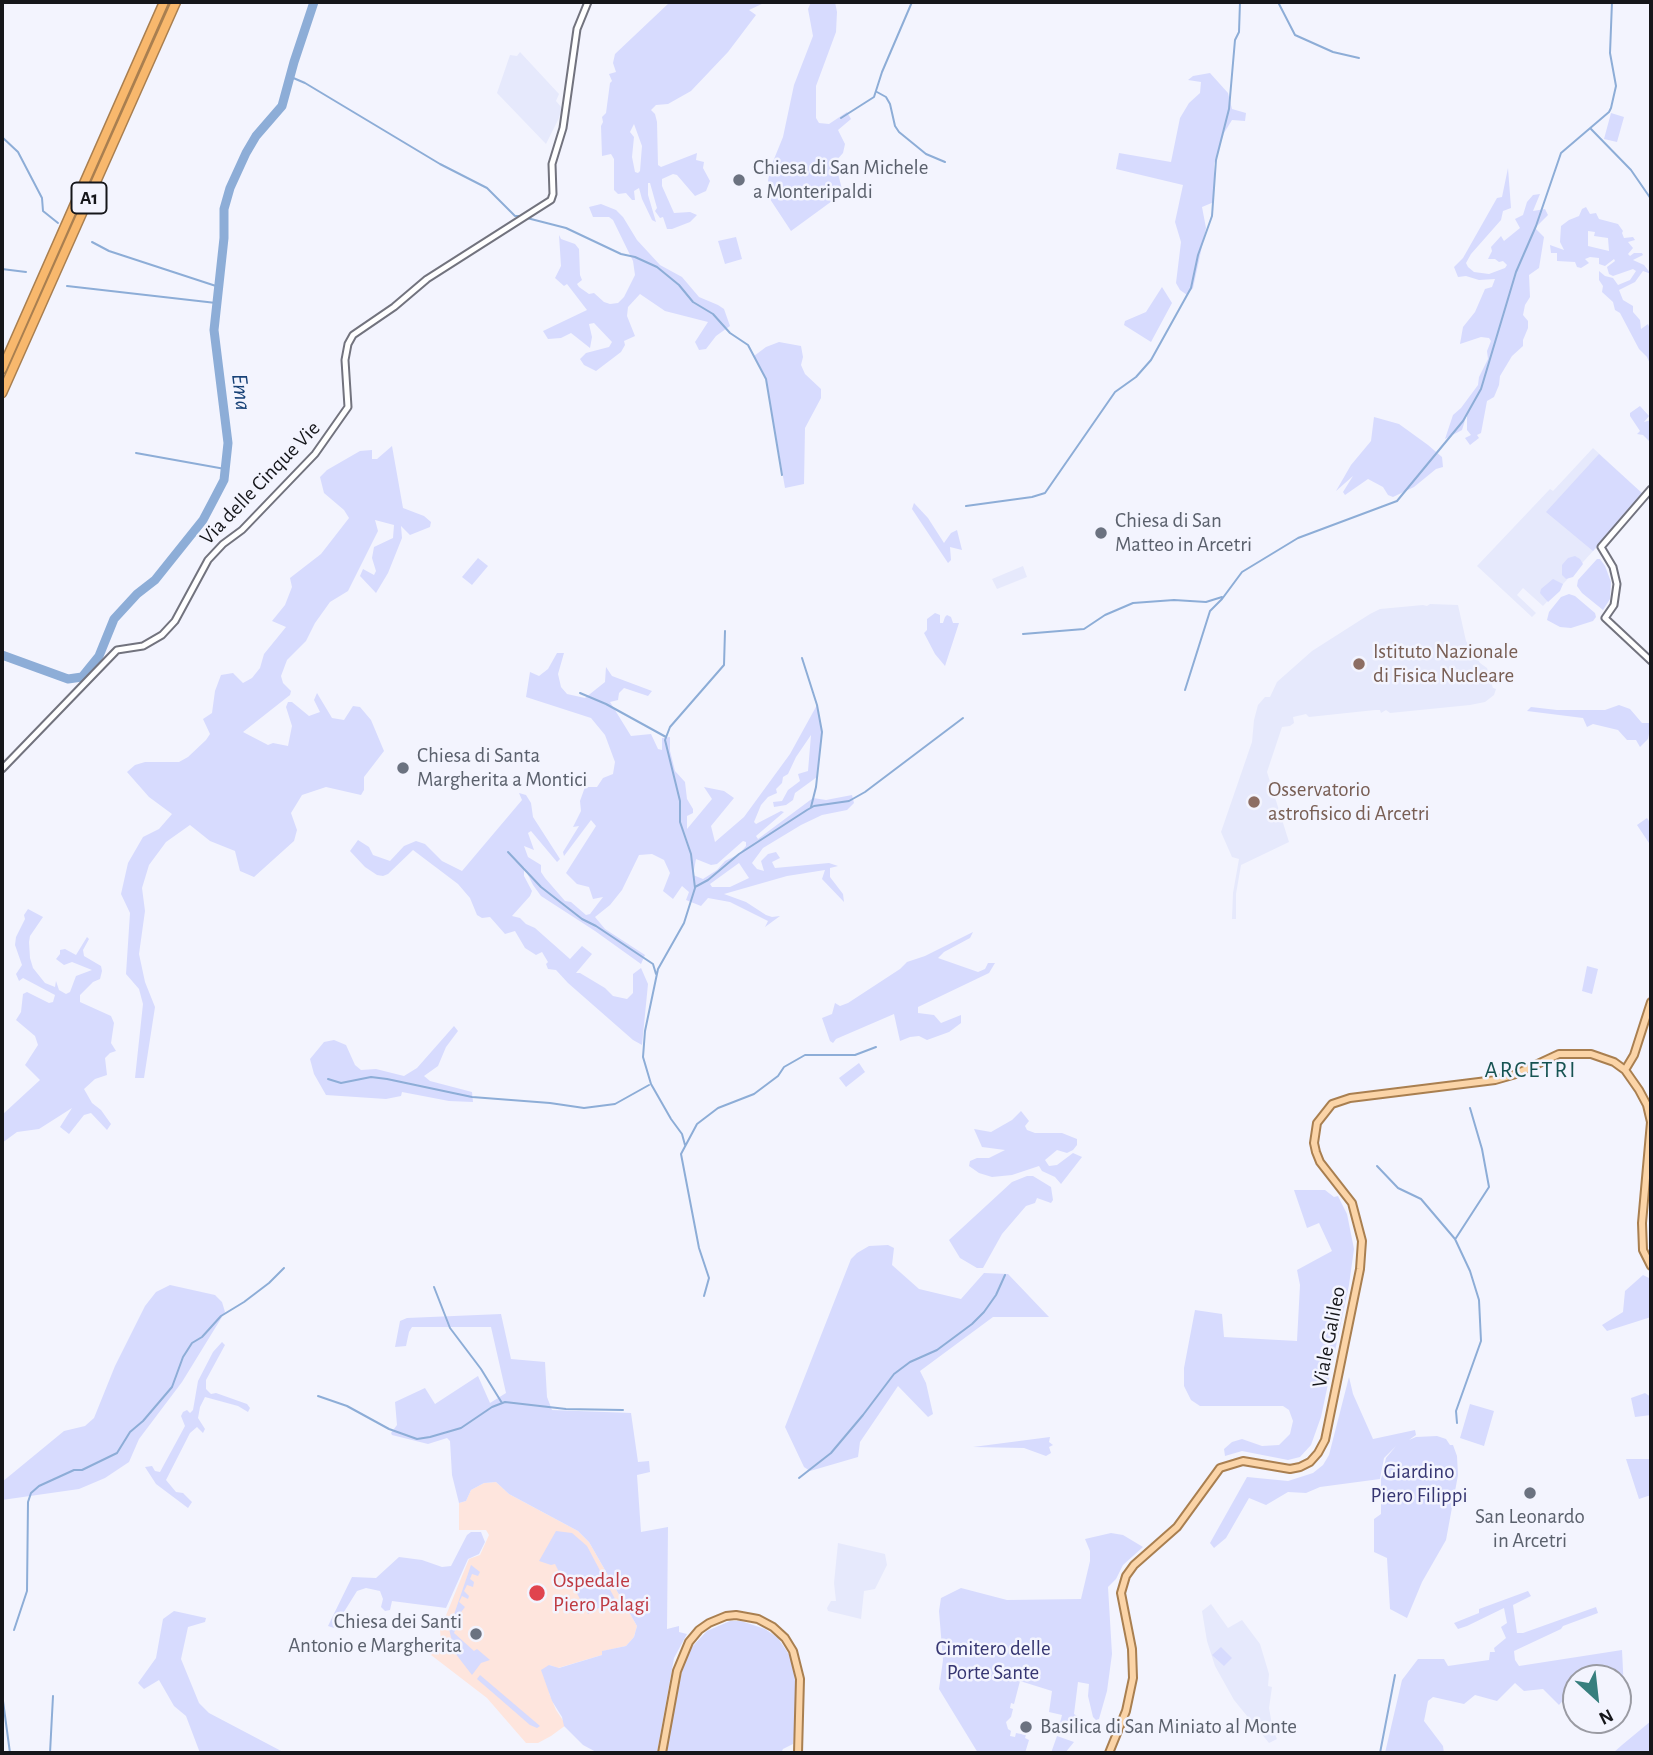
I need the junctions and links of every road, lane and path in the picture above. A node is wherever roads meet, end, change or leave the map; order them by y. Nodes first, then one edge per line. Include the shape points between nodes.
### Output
1 (164, 2) edge
2 (176, 2) edge
3 (588, 2) edge
4 (2, 369) edge
5 (2, 393) edge
6 (1651, 489) edge
7 (1651, 660) edge
8 (2, 769) edge
9 (1651, 1002) edge
10 (1625, 1070) junction
11 (1651, 1266) edge
12 (662, 1753) edge
13 (798, 1753) edge
14 (1109, 1753) edge

1 - 4 highway, A1
2 - 5 highway, A1
3 - 8 street, Via delle Cinque Vie via 577,29 563,128 552,164 551,200 426,279 353,335 345,360 348,408 315,454 208,560 175,621 162,635 144,646 117,650
6 - 7 street via 1603,543 1602,550 1617,584 1614,606 1605,618
9 - 10 main road
10 - 11 main road via 1647,1106 1651,1135 1642,1223 1643,1250
10 - 14 main road, Viale Galileo via 1591,1054 1559,1054 1495,1080 1350,1097 1332,1104 1321,1116 1315,1132 1316,1152 1352,1203 1362,1241 1325,1440 1310,1462 1300,1467 1243,1461 1220,1468 1177,1527 1130,1570 1121,1593 1133,1678 1126,1712
12 - 13 main road via 677,1671 689,1642 713,1621 741,1615 774,1627 793,1651 800,1679

